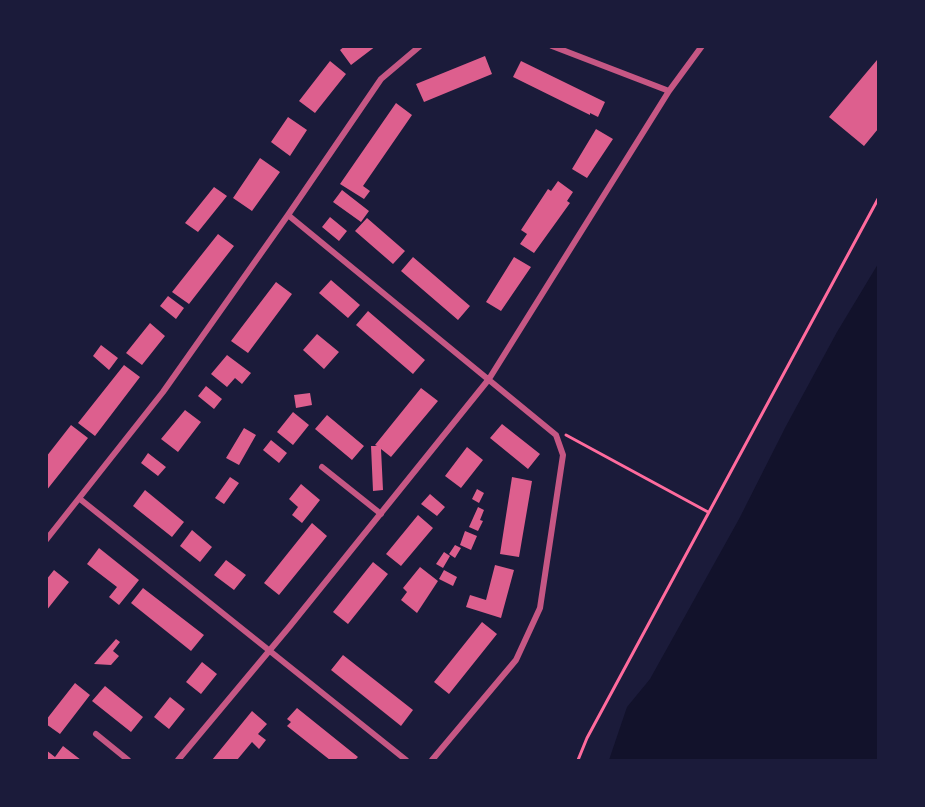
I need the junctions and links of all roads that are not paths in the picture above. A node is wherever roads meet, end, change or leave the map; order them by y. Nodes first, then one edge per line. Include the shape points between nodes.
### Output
1 (420, 46) edge
2 (552, 46) edge
3 (702, 46) edge
4 (669, 92) junction
5 (288, 215) junction
6 (489, 379) junction
7 (322, 467) dead end
8 (80, 499) junction
9 (381, 514) junction
10 (46, 540) edge
11 (269, 650) junction
12 (96, 734) dead end
13 (128, 760) edge
14 (178, 760) edge
15 (406, 760) edge
16 (432, 760) edge

1 - 5 street via 381,80
2 - 4 street
3 - 4 street
4 - 6 street
5 - 6 street
5 - 8 street
6 - 9 street
6 - 16 street via 556,435 563,455 540,608 516,660
7 - 9 street
8 - 10 street
8 - 11 street
9 - 11 street
11 - 14 street
11 - 15 street
12 - 13 street

